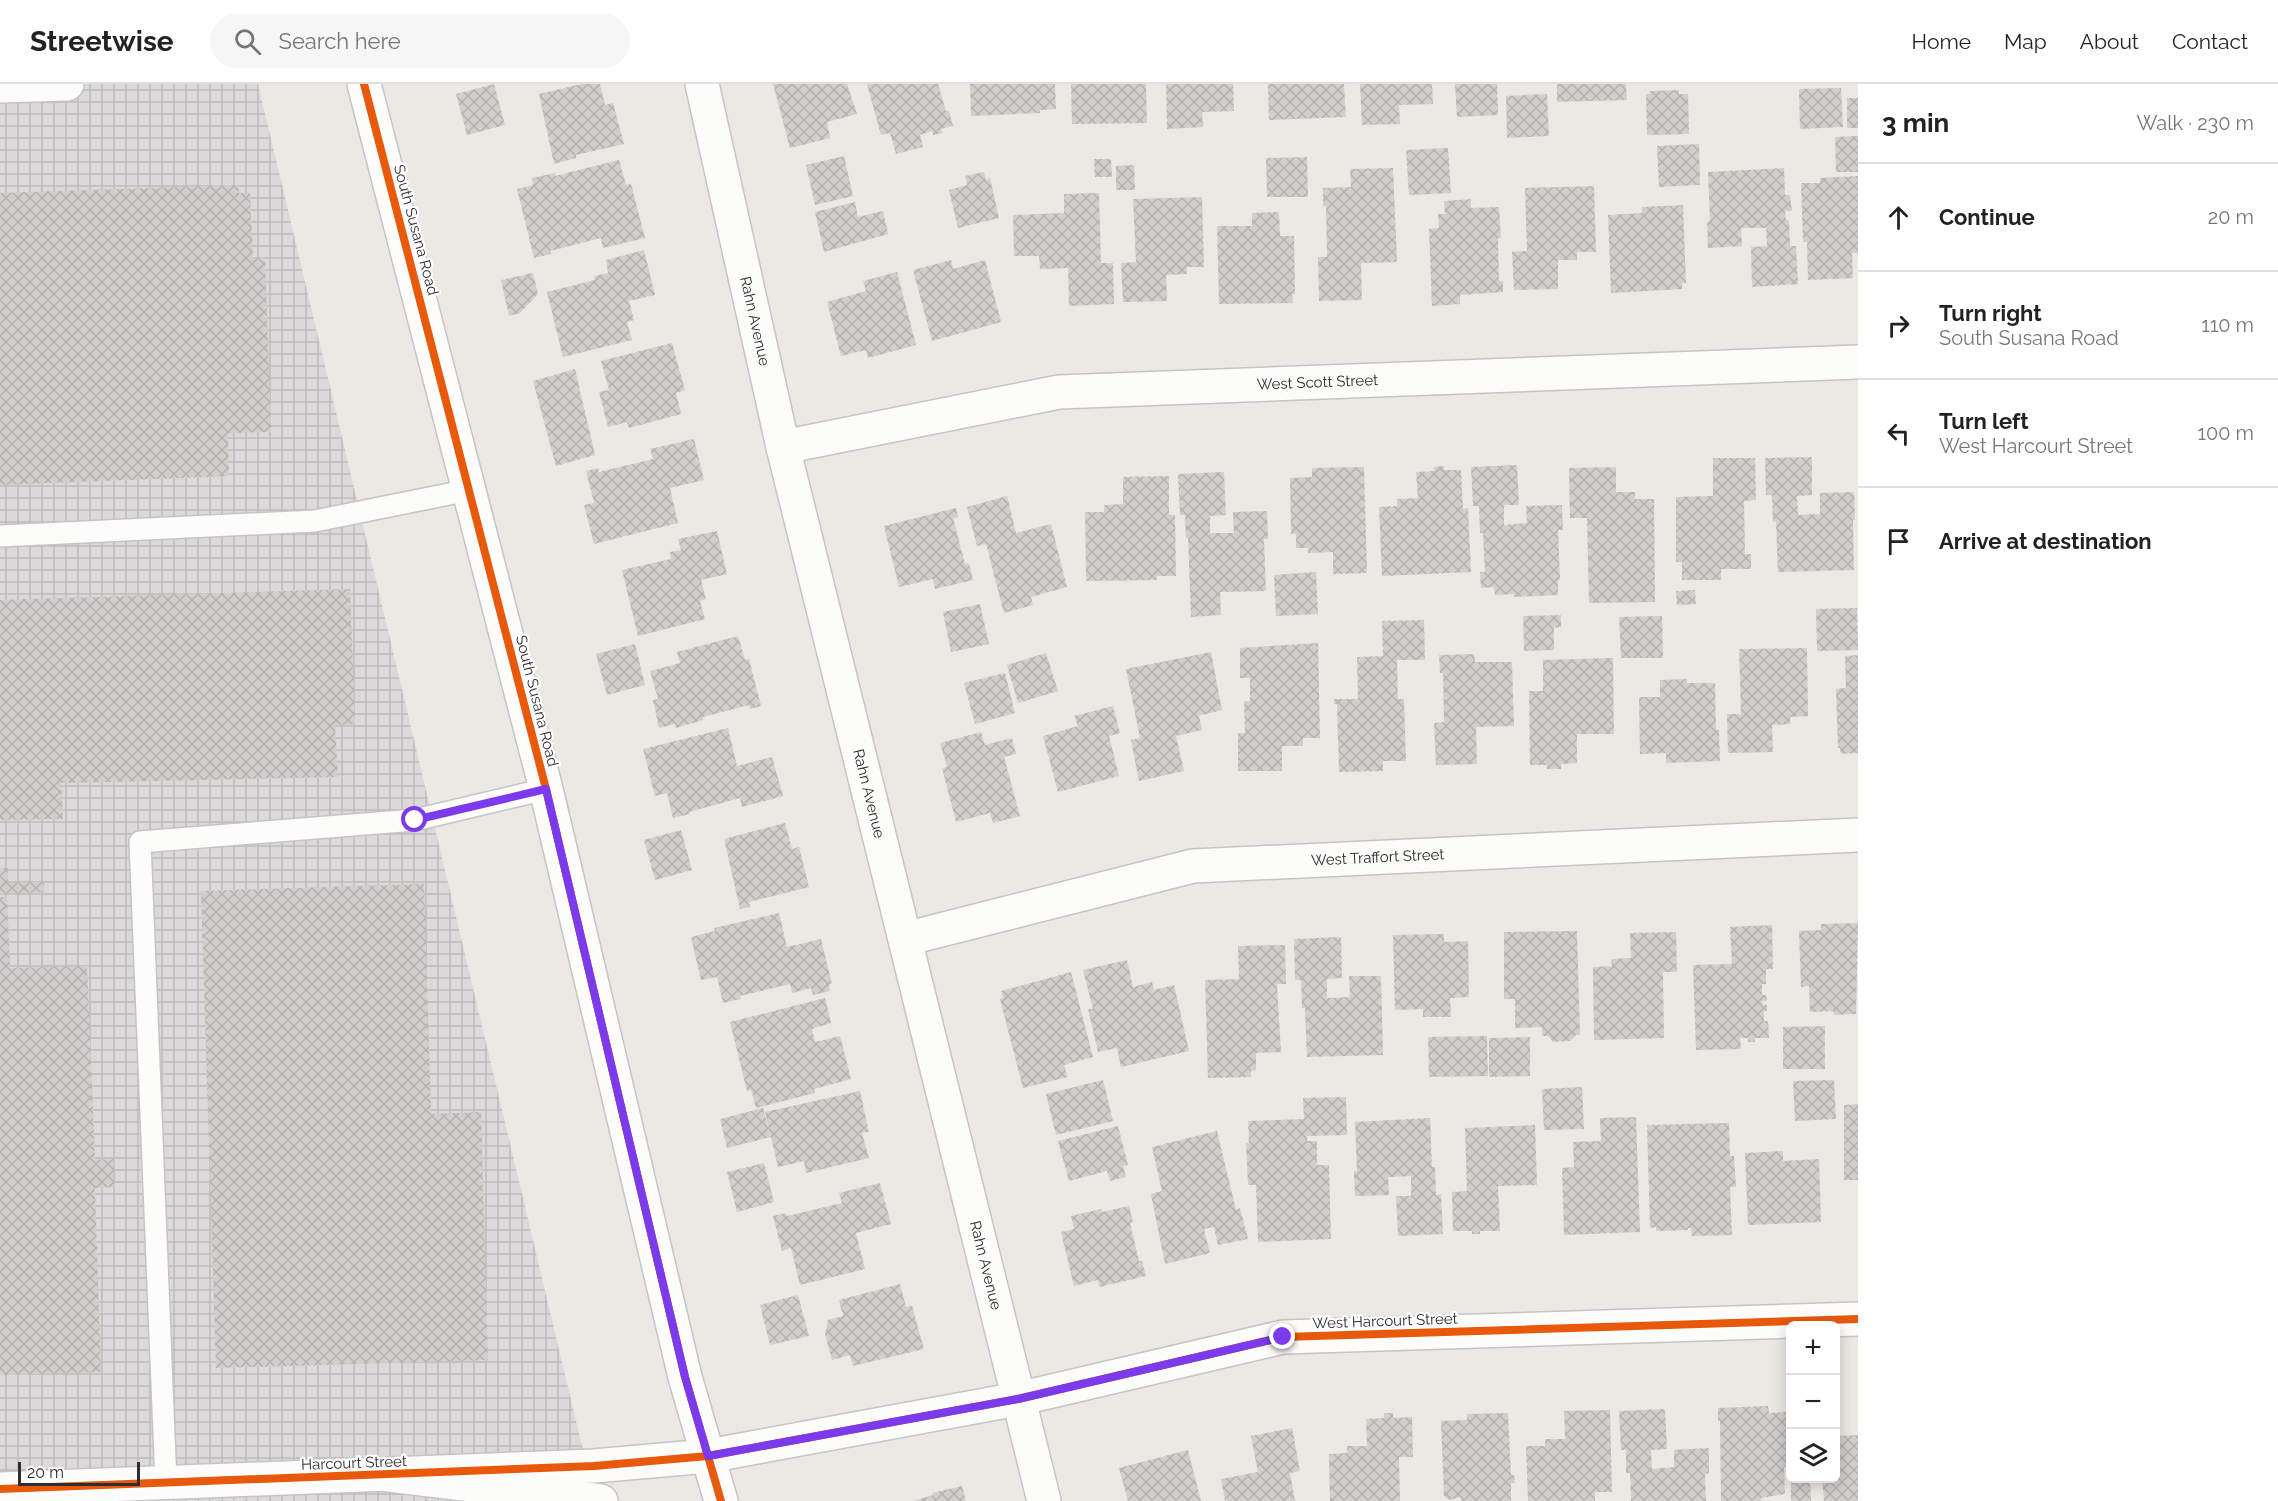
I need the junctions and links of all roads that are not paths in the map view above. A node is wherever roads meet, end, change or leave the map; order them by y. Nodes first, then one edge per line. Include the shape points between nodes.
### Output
1 (67, 84) edge
2 (364, 84) edge
3 (702, 84) edge
4 (0, 86) edge
5 (1858, 362) edge
6 (783, 447) junction
7 (469, 490) junction
8 (0, 536) edge
9 (546, 789) junction
10 (1858, 835) edge
11 (905, 939) junction
12 (1858, 1319) edge
13 (1018, 1399) junction
14 (708, 1456) junction
15 (388, 1475) junction
16 (166, 1483) junction
17 (0, 1489) edge
18 (601, 1501) edge
19 (721, 1501) edge
20 (1044, 1501) edge

1 - 4 street
2 - 7 street, South Susana Road
3 - 6 street, Rahn Avenue
5 - 6 street, West Scott Street via 1059,392
6 - 11 street, Rahn Avenue
7 - 8 lane via 315,521
7 - 9 street, South Susana Road
9 - 14 street, South Susana Road via 685,1377
9 - 16 lane via 415,820 140,842
10 - 11 street, West Traffort Street via 1193,866
11 - 13 street, Rahn Avenue
12 - 13 street, West Harcourt Street via 1283,1337
13 - 14 street, West Harcourt Street
13 - 20 street, Rahn Avenue
14 - 15 street, Harcourt Street via 594,1467
14 - 19 street, South Susana Road
15 - 16 street, Harcourt Street
15 - 18 street
16 - 17 street, Harcourt Street

